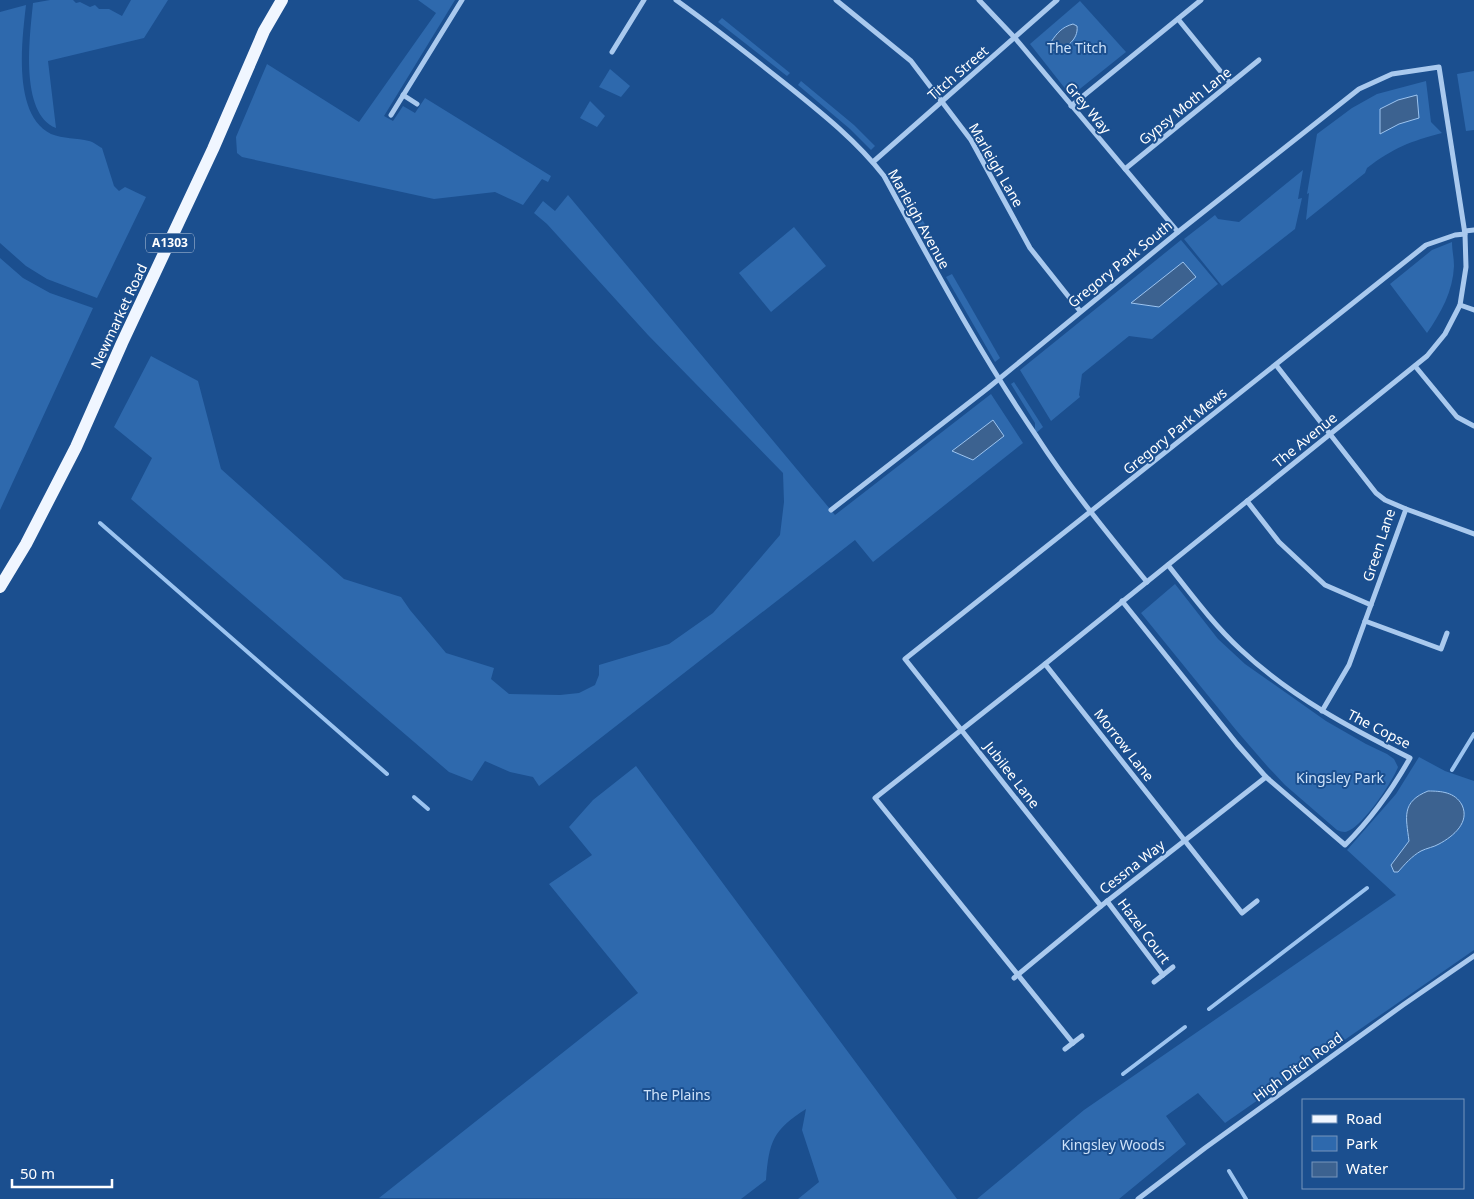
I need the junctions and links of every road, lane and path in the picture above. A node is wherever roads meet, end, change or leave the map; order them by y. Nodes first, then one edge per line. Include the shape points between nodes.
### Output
1 (282, 0) edge
2 (462, 0) edge
3 (644, 0) edge
4 (676, 0) edge
5 (690, 0) edge
6 (836, 0) edge
7 (979, 0) edge
8 (1057, 0) edge
9 (1201, 0) edge
10 (685, 6) junction
11 (1178, 19) junction
12 (1015, 38) junction
13 (612, 52) dead end
14 (1259, 60) dead end
15 (1439, 67) joint
16 (1230, 83) junction
17 (403, 95) junction
18 (942, 102) junction
19 (417, 104) dead end
20 (1071, 106) junction
21 (391, 115) dead end
22 (873, 162) junction
23 (1125, 169) junction
24 (1474, 230) edge
25 (1178, 232) junction
26 (1465, 233) junction
27 (1460, 305) junction
28 (1080, 310) junction
29 (1474, 310) edge
30 (1276, 365) junction
31 (1415, 366) junction
32 (1000, 378) junction
33 (1474, 426) edge
34 (1331, 434) junction
35 (1246, 501) junction
36 (1406, 509) junction
37 (832, 510) dead end
38 (1091, 512) junction
39 (1474, 534) edge
40 (1168, 565) junction
41 (1147, 582) junction
42 (0, 587) edge
43 (1122, 601) junction
44 (1371, 605) junction
45 (1365, 621) junction
46 (1447, 633) dead end
47 (905, 659) joint
48 (1045, 664) junction
49 (1322, 711) junction
50 (962, 730) junction
51 (1266, 777) junction
52 (1185, 840) junction
53 (1107, 901) junction
54 (1257, 901) dead end
55 (1101, 906) junction
56 (1474, 956) edge
57 (1174, 967) dead end
58 (1019, 974) junction
59 (1163, 975) junction
60 (1014, 978) dead end
61 (1154, 982) dead end
62 (1082, 1036) dead end
63 (1074, 1043) junction
64 (1065, 1049) dead end
65 (1138, 1199) edge

1 - 42 main road, Newmarket Road / A1303 via 264,32 76,447
2 - 17 street
3 - 13 street
4 - 10 street, Marleigh Avenue
5 - 10 street
6 - 18 street, Marleigh Lane via 911,62
7 - 12 street, Grey Way
8 - 12 street, Titch Street
9 - 11 street
10 - 22 street, Marleigh Avenue via 842,130
11 - 16 street
11 - 20 street
12 - 18 street, Titch Street
12 - 20 street, Grey Way
14 - 16 street, Gypsy Moth Lane
15 - 25 street, Gregory Park South via 1392,74 1359,88
15 - 26 street, The Avenue
16 - 23 street, Gypsy Moth Lane
17 - 19 street
17 - 21 street
18 - 22 street, Titch Street
18 - 28 street, Marleigh Lane via 971,140 1030,248
20 - 23 street, Grey Way
22 - 32 street, Marleigh Avenue
23 - 25 street, Grey Way
24 - 26 street, Gregory Park Mews
25 - 28 street, Gregory Park South
26 - 27 street, The Avenue via 1466,267
26 - 30 street, Gregory Park Mews via 1426,245
27 - 29 street
27 - 31 street, The Avenue via 1440,340
28 - 32 street, Gregory Park South
30 - 34 street, Green Lane
30 - 38 street, Gregory Park Mews
31 - 33 street via 1457,417
31 - 34 street, The Avenue
32 - 37 street, Gregory Park South
32 - 38 street, Marleigh Avenue via 1036,437
34 - 35 street, The Avenue
34 - 36 street, Green Lane via 1376,492 1385,500
35 - 40 street, The Avenue
35 - 44 street via 1279,542 1325,585
36 - 39 street
36 - 44 street, Green Lane
38 - 41 street, Marleigh Avenue
38 - 47 street, Gregory Park Mews
40 - 41 street, The Avenue
40 - 49 street, The Copse via 1240,650 1268,674
41 - 43 street, The Avenue
43 - 48 street, The Avenue
43 - 51 street, The Copse
44 - 45 street, Green Lane
45 - 46 street via 1441,649
45 - 49 street, Green Lane via 1344,676
47 - 50 street, Jubilee Lane
48 - 50 street, The Avenue
48 - 52 street, Morrow Lane
49 - 51 street, The Copse via 1410,758 1397,783 1363,826 1345,845
50 - 55 street, Jubilee Lane
50 - 58 street, The Avenue via 875,798
51 - 52 street, Cessna Way
52 - 53 street, Cessna Way
52 - 54 street, Morrow Lane via 1242,913
53 - 55 street, Cessna Way
53 - 59 street, Hazel Court
55 - 58 street, Cessna Way
56 - 65 street, High Ditch Road
57 - 59 street, Hazel Court
58 - 60 street, Cessna Way
58 - 63 street
59 - 61 street, Hazel Court
62 - 63 street
63 - 64 street

